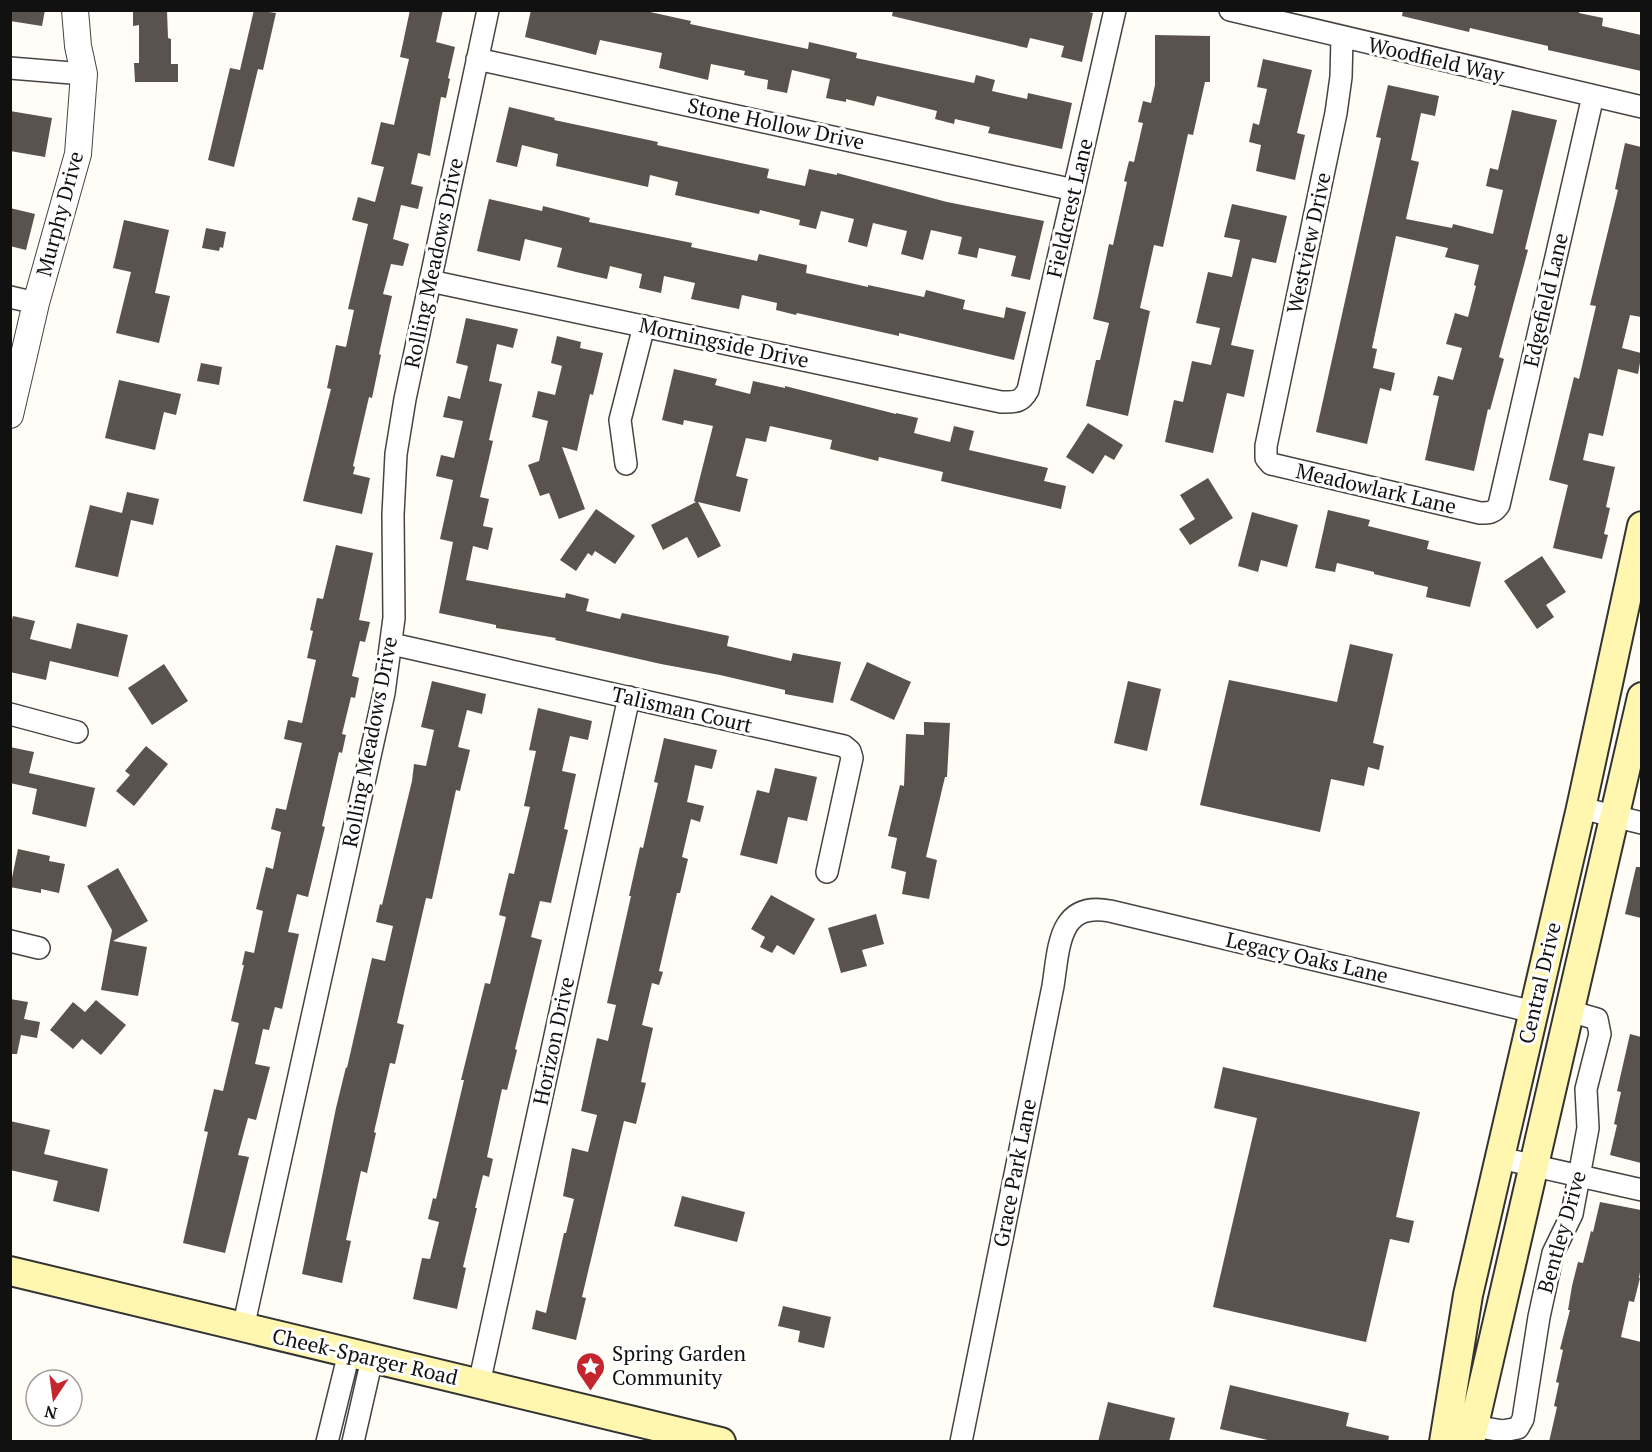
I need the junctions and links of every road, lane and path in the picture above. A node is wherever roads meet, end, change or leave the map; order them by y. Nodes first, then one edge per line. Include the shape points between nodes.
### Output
1 (75, 10) edge
2 (488, 10) edge
3 (1115, 10) edge
4 (1230, 10) edge
5 (1342, 38) junction
6 (477, 59) junction
7 (10, 68) edge
8 (84, 74) junction
9 (1593, 96) junction
10 (1641, 107) edge
11 (1074, 190) junction
12 (430, 281) junction
13 (10, 297) edge
14 (36, 303) junction
15 (644, 326) junction
16 (1018, 402) joint
17 (10, 415) edge
18 (1266, 446) joint
19 (626, 464) dead end
20 (1499, 505) joint
21 (1641, 526) edge
22 (1635, 590) edge
23 (392, 644) junction
24 (629, 697) junction
25 (1641, 697) edge
26 (10, 714) edge
27 (77, 732) dead end
28 (1581, 808) junction
29 (1614, 816) junction
30 (1641, 823) edge
31 (827, 872) dead end
32 (1080, 912) joint
33 (10, 940) edge
34 (39, 948) dead end
35 (1569, 1011) junction
36 (1534, 1012) junction
37 (1500, 1158) junction
38 (1533, 1166) junction
39 (1579, 1176) junction
40 (1641, 1190) edge
41 (10, 1271) edge
42 (243, 1328) junction
43 (361, 1356) junction
44 (479, 1384) junction
45 (1472, 1434) edge
46 (327, 1442) edge
47 (353, 1442) edge
48 (721, 1442) edge
49 (961, 1442) edge
50 (1444, 1442) edge

1 - 8 street, Murphy Drive
2 - 6 street, Rolling Meadows Drive
3 - 11 street, Fieldcrest Lane
4 - 5 street, Woodfield Way
5 - 9 street, Woodfield Way
5 - 18 street, Westview Drive via 1336,112
6 - 11 street, Stone Hollow Drive
6 - 12 street, Rolling Meadows Drive
7 - 8 street
8 - 14 street, Murphy Drive via 78,154
9 - 10 street, Woodfield Way
9 - 20 street, Edgefield Lane
11 - 16 street, Fieldcrest Lane via 1028,390
12 - 15 street, Morningside Drive
12 - 23 street, Rolling Meadows Drive via 396,454
13 - 14 street
14 - 17 street, Murphy Drive
15 - 16 street, Morningside Drive via 1001,402
15 - 19 street via 620,420
18 - 20 street, Meadowlark Lane via 1266,458 1271,464 1480,513 1490,513
21 - 22 main road, Central Drive
22 - 28 main road, Central Drive
23 - 24 street, Talisman Court
23 - 42 street, Rolling Meadows Drive
24 - 31 street, Talisman Court via 844,746 850,751 852,758
24 - 44 street, Horizon Drive
25 - 29 main road, Central Drive
26 - 27 street
28 - 29 street
28 - 36 main road, Central Drive
29 - 30 street
29 - 35 main road, Central Drive
32 - 36 street, Legacy Oaks Lane via 1110,911
32 - 49 street, Grace Park Lane via 1069,920 1062,936
33 - 34 street
35 - 38 main road, Central Drive
35 - 39 street, Bentley Drive via 1597,1019 1600,1034 1586,1089 1588,1128
36 - 37 main road, Central Drive
37 - 38 street
37 - 50 main road, Central Drive via 1468,1295
38 - 39 street
38 - 45 main road, Central Drive
39 - 40 street
39 - 45 street, Bentley Drive via 1572,1214 1553,1253 1523,1419 1518,1428
41 - 42 main road, Cheek-Sparger Road
42 - 43 main road, Cheek-Sparger Road
43 - 44 main road, Cheek-Sparger Road
43 - 46 street
43 - 47 street
44 - 48 main road, Cheek-Sparger Road

